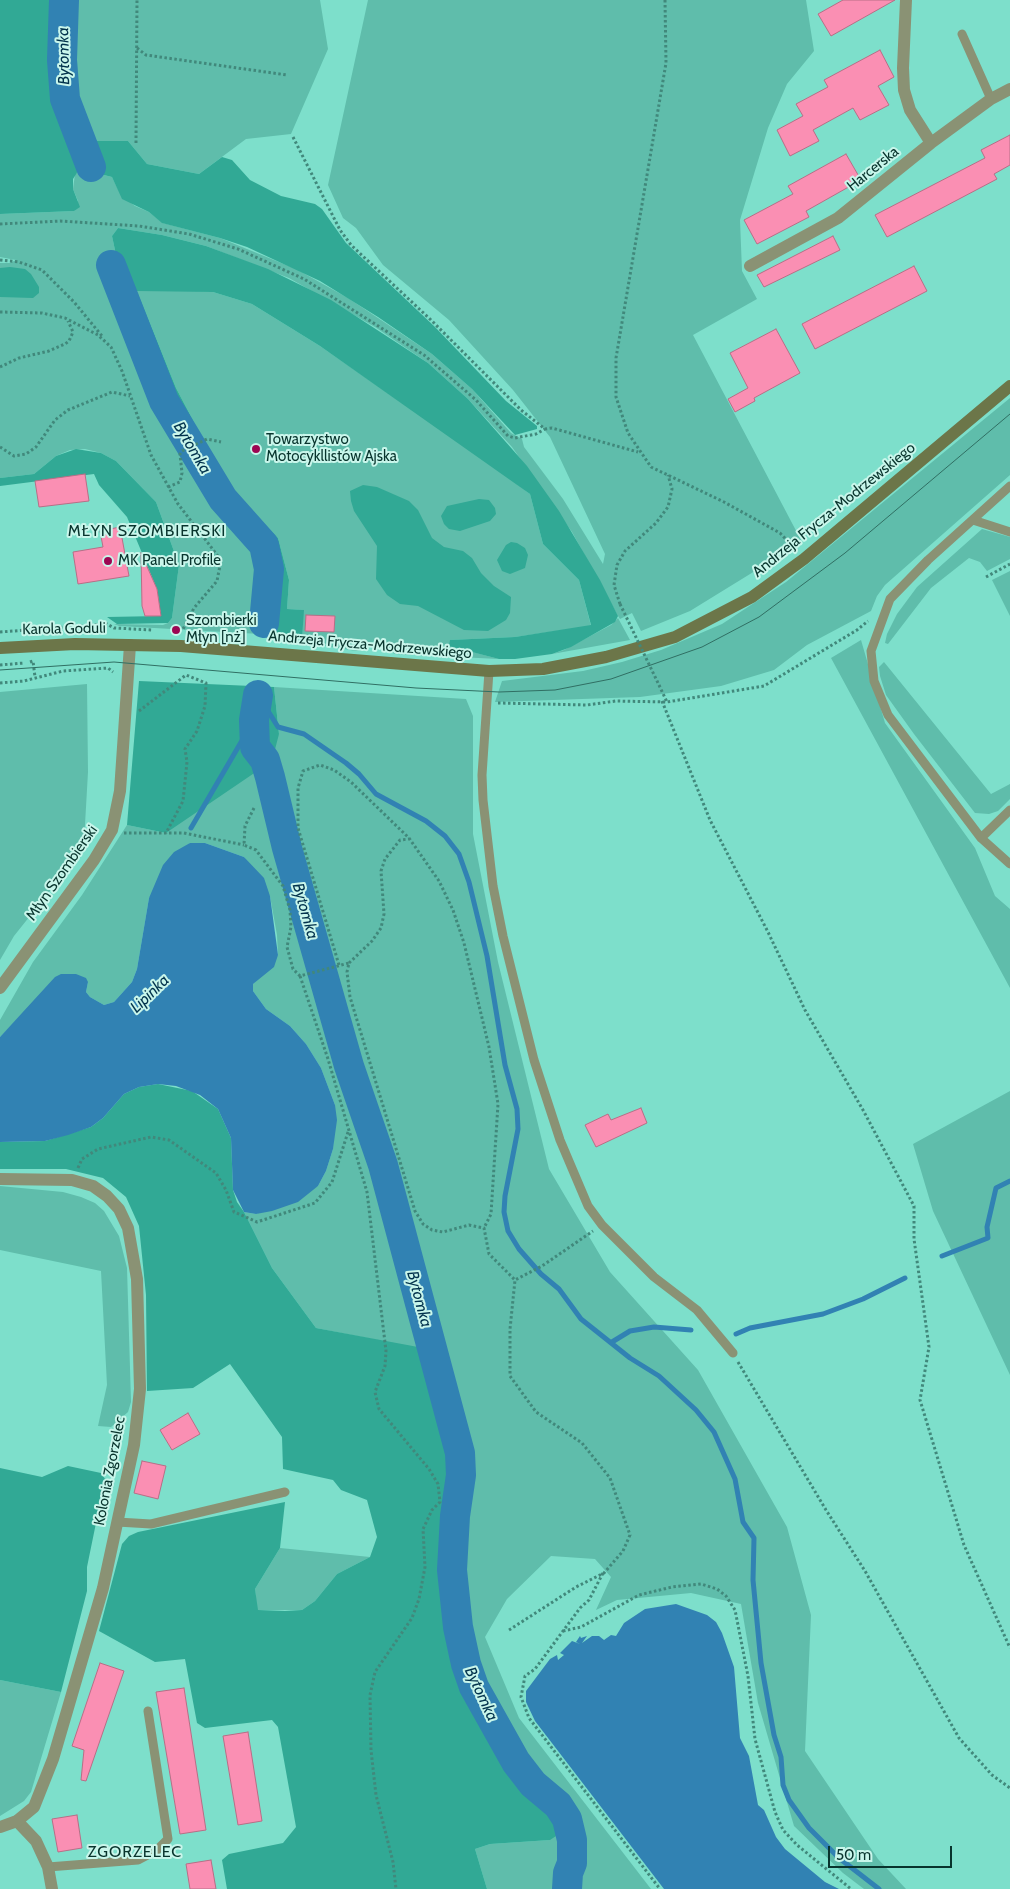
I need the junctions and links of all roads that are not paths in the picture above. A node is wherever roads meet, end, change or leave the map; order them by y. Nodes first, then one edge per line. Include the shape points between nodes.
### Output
1 (906, 0) edge
2 (962, 34) dead end
3 (1010, 89) edge
4 (991, 99) junction
5 (931, 143) junction
6 (750, 266) dead end
7 (1010, 386) edge
8 (1010, 486) edge
9 (973, 520) junction
10 (1010, 532) edge
11 (130, 645) junction
12 (0, 648) edge
13 (488, 671) junction
14 (1010, 810) edge
15 (981, 838) junction
16 (1010, 864) edge
17 (0, 988) edge
18 (0, 1179) edge
19 (733, 1353) road end
20 (285, 1492) dead end
21 (117, 1522) junction
22 (148, 1711) dead end
23 (17, 1821) junction
24 (0, 1827) edge
25 (48, 1867) junction
26 (52, 1889) edge

1 - 5 street via 904,90 910,110
2 - 4 lane
3 - 4 street, Harcerska
4 - 5 street, Harcerska
5 - 6 street, Harcerska via 838,218
7 - 13 main road, Andrzeja Frycza-Modrzewskiego via 804,559 752,597 675,637 606,658 552,668
8 - 9 lane
9 - 10 lane
9 - 15 lane via 890,599 871,651 874,681 888,715
11 - 12 main road, Karola Goduli
11 - 13 main road, Andrzeja Frycza-Modrzewskiego
11 - 17 street, Młyn Szombierski via 120,790 112,830 94,860
13 - 19 lane, Andrzeja Frycza-Modrzewskiego via 483,800 493,886 534,1060 560,1140 588,1206 602,1225 654,1277 697,1310
14 - 15 lane
15 - 16 lane
18 - 21 street, Kolonia Zgorzelec via 72,1180 93,1186 119,1209 128,1228 137,1278 140,1389 134,1445
20 - 21 lane via 151,1524
21 - 23 street, Kolonia Zgorzelec via 103,1588 50,1766 34,1807
22 - 25 lane via 168,1838 157,1850 138,1860
23 - 24 street, Kolonia Zgorzelec
23 - 25 street via 36,1841
25 - 26 street

